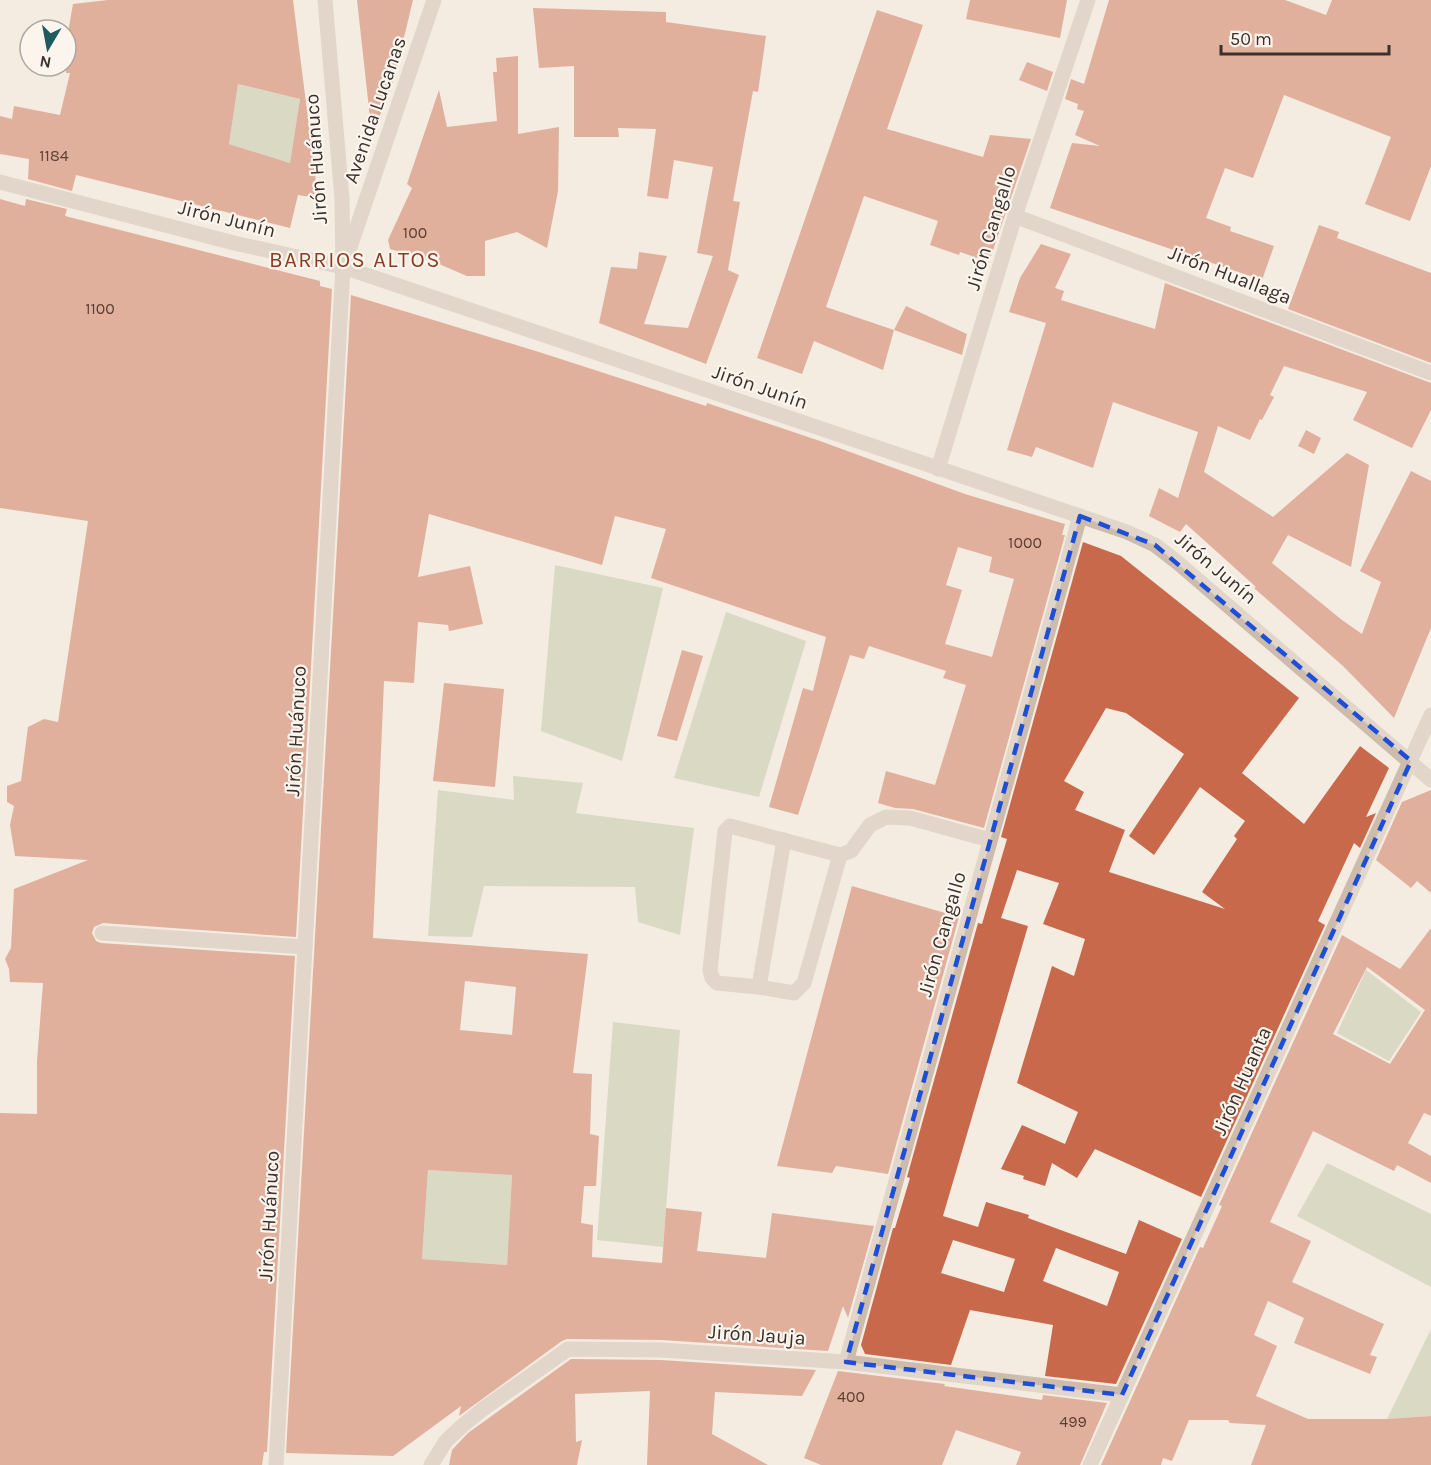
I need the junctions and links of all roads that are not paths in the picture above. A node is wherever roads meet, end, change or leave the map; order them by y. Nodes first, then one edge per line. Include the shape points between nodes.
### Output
1 (325, 0) edge
2 (434, 0) edge
3 (1088, 0) edge
4 (0, 182) edge
5 (1015, 216) junction
6 (343, 267) junction
7 (1431, 373) edge
8 (938, 469) junction
9 (1080, 516) junction
10 (1431, 715) edge
11 (1411, 761) junction
12 (1431, 780) edge
13 (784, 840) junction
14 (990, 840) junction
15 (840, 855) junction
16 (102, 933) dead end
17 (305, 947) junction
18 (759, 987) junction
19 (846, 1362) junction
20 (1122, 1395) junction
21 (276, 1465) edge
22 (431, 1465) edge
23 (1090, 1465) edge

1 - 6 street, Jirón Huánuco via 342,199
2 - 6 street, Avenida Lucanas
3 - 5 street, Jirón Cangallo
4 - 6 street, Jirón Junín
5 - 7 street, Jirón Huallaga
5 - 8 street, Jirón Cangallo
6 - 8 street, Jirón Junín
6 - 17 street, Jirón Huánuco
8 - 9 street, Jirón Junín
9 - 11 street, Jirón Junín via 1155,545
9 - 14 street, Jirón Cangallo
10 - 11 street, Jirón Huanta
11 - 12 street, Jirón Junín
11 - 20 street, Jirón Huanta
13 - 15 street
13 - 18 street
13 - 18 street via 730,826 724,831 710,970 717,983
14 - 15 street via 910,818 886,817 870,825 851,851
14 - 19 street, Jirón Cangallo
15 - 18 street via 804,983 794,993
16 - 17 street
17 - 21 street, Jirón Huánuco
19 - 20 street, Jirón Jauja
19 - 22 street, Jirón Jauja via 661,1350 568,1349 462,1426 446,1441
20 - 23 street, Jirón Huanta

